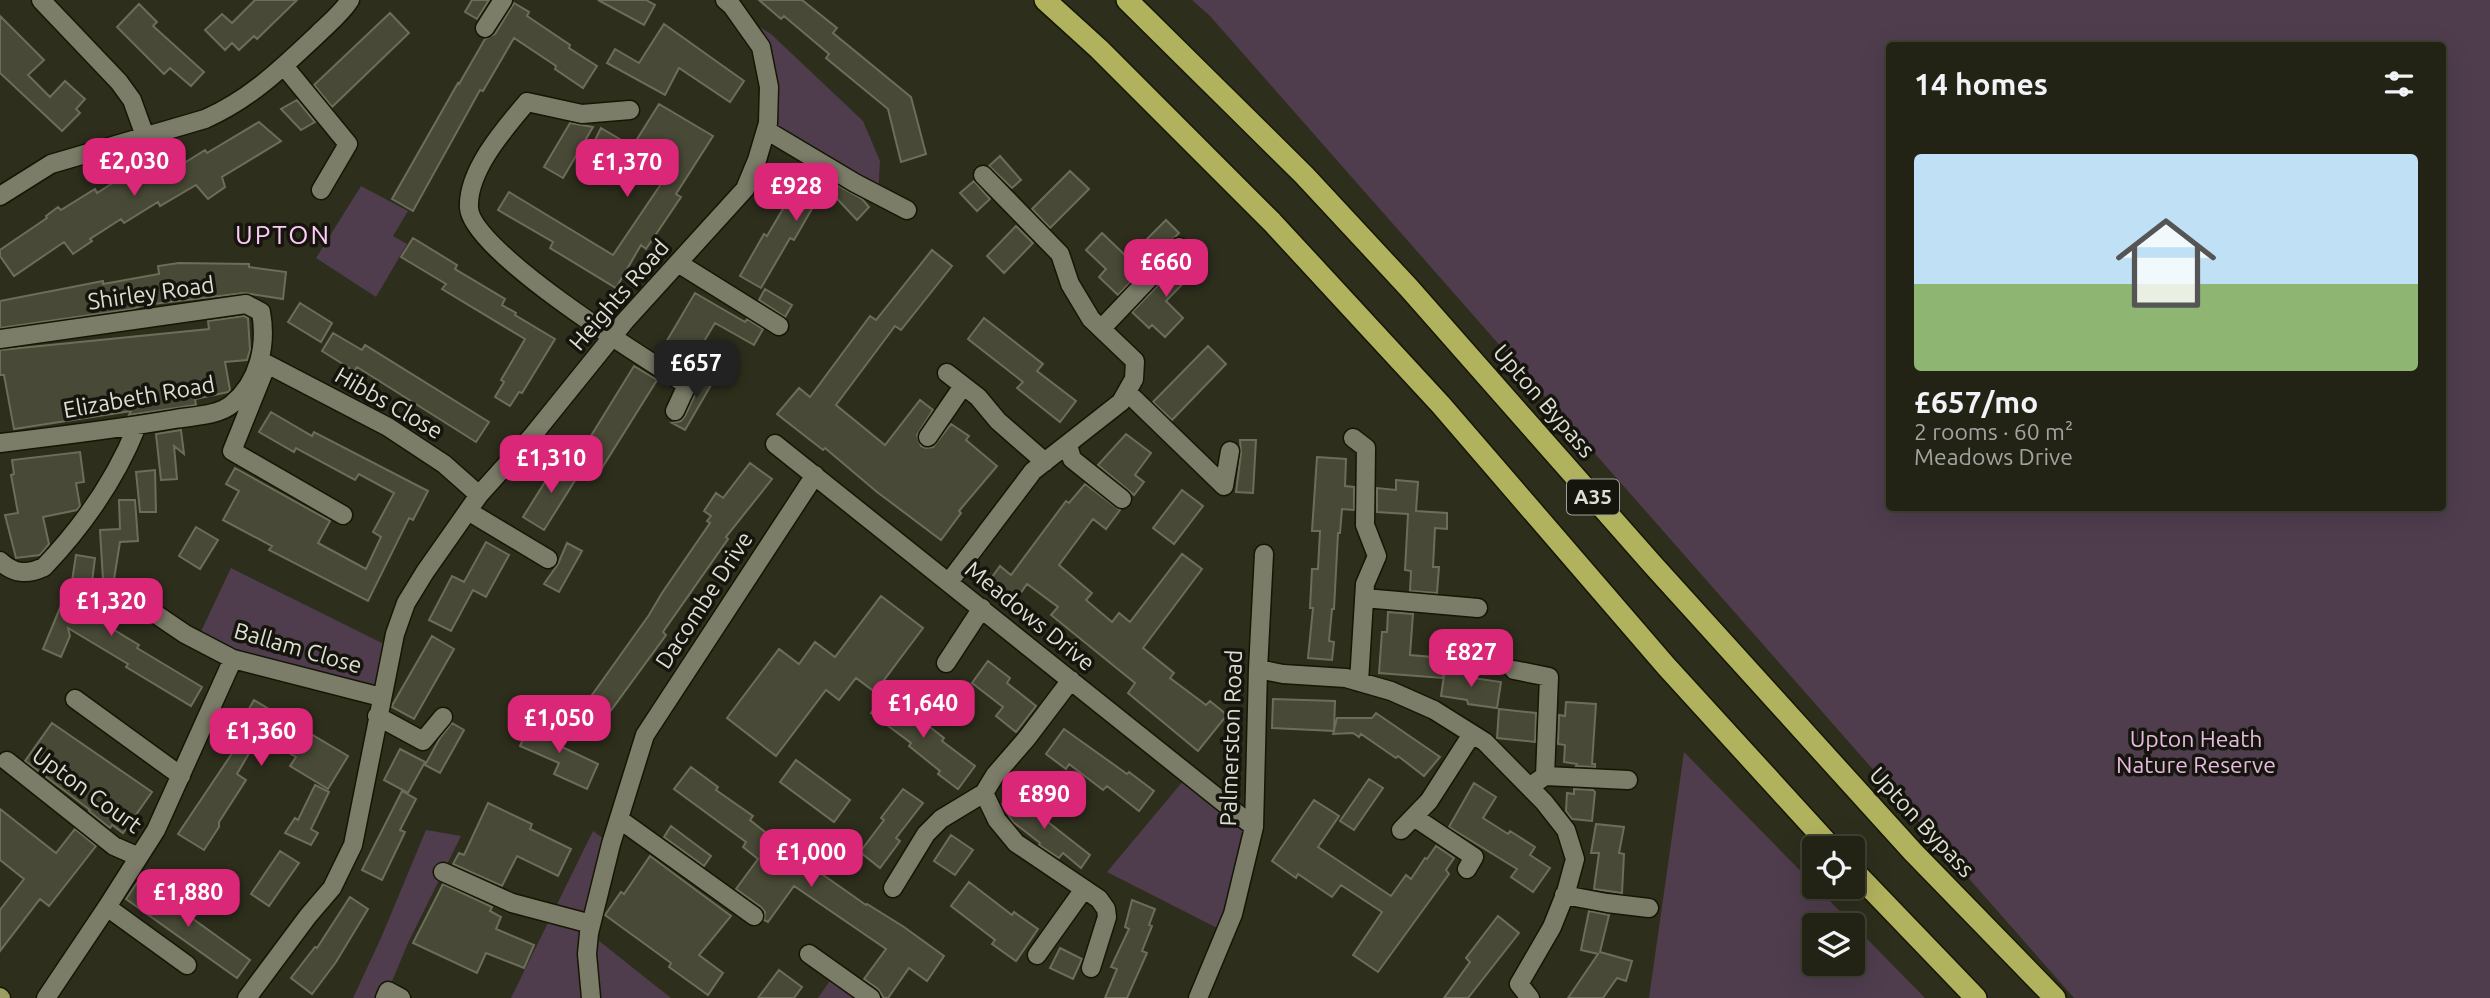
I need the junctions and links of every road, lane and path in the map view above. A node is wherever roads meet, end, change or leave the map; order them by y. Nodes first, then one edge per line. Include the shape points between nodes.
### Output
1 (41, 0) edge
2 (350, 0) edge
3 (503, 0) edge
4 (725, 0) edge
5 (1045, 0) edge
6 (1128, 0) edge
7 (485, 28) dead end
8 (284, 66) junction
9 (630, 110) dead end
10 (766, 130) junction
11 (145, 136) junction
12 (983, 175) dead end
13 (321, 190) dead end
14 (0, 196) edge
15 (908, 210) dead end
16 (1179, 247) dead end
17 (678, 263) junction
18 (779, 326) dead end
19 (1101, 328) junction
20 (612, 337) junction
21 (0, 339) edge
22 (264, 361) junction
23 (947, 373) dead end
24 (963, 386) junction
25 (1127, 392) junction
26 (675, 411) dead end
27 (137, 426) junction
28 (928, 437) dead end
29 (1353, 438) dead end
30 (0, 443) edge
31 (775, 443) dead end
32 (1068, 444) junction
33 (1230, 451) dead end
34 (1039, 466) junction
35 (815, 475) junction
36 (479, 495) junction
37 (1122, 499) dead end
38 (468, 511) junction
39 (343, 515) dead end
40 (1264, 554) dead end
41 (548, 559) dead end
42 (0, 561) edge
43 (949, 582) junction
44 (132, 598) dead end
45 (1364, 598) junction
46 (982, 608) junction
47 (1478, 608) dead end
48 (233, 659) junction
49 (946, 663) dead end
50 (1258, 668) junction
51 (1514, 670) dead end
52 (1071, 680) junction
53 (1359, 682) junction
54 (381, 697) junction
55 (75, 699) dead end
56 (377, 716) junction
57 (443, 716) dead end
58 (1472, 734) junction
59 (6, 761) dead end
60 (181, 776) junction
61 (1545, 776) junction
62 (1628, 780) dead end
63 (1530, 787) junction
64 (984, 793) junction
65 (619, 819) junction
66 (1254, 827) junction
67 (1821, 836) edge
68 (139, 858) junction
69 (1467, 869) dead end
70 (443, 872) dead end
71 (1865, 882) edge
72 (893, 888) dead end
73 (1091, 894) junction
74 (1564, 895) junction
75 (107, 908) junction
76 (1649, 908) dead end
77 (754, 916) dead end
78 (592, 924) junction
79 (809, 954) dead end
80 (1037, 955) dead end
81 (187, 965) dead end
82 (1091, 968) dead end
83 (46, 998) edge
84 (247, 998) edge
85 (591, 998) edge
86 (871, 998) edge
87 (1198, 998) edge
88 (1530, 998) edge
89 (1976, 998) edge
90 (2055, 998) edge

1 - 11 street via 119,82 132,100
2 - 8 street
3 - 7 street
4 - 10 street, Heights Road via 761,47 769,87
5 - 67 highway, A35 via 1272,222 1441,405 1666,666
6 - 90 highway, Upton Bypass / A35 via 1304,175 1409,288 1903,842
8 - 11 street via 224,110
8 - 13 street via 348,144
9 - 20 street via 582,114 527,102 482,165 469,210 492,245
10 - 15 street
10 - 17 street, Heights Road via 745,189
11 - 14 street via 51,164
12 - 19 street via 1060,254 1070,284
16 - 19 street
17 - 18 street
17 - 20 street, Heights Road
19 - 25 street via 1135,361 1134,379
20 - 26 street via 687,385
20 - 36 street, Heights Road
21 - 22 street, Shirley Road via 246,304 261,312
22 - 27 street, Elizabeth Road via 230,406
22 - 36 street, Hibbs Close via 388,427 444,464
22 - 39 street via 232,451
23 - 24 street
24 - 28 street
24 - 34 street
25 - 32 street via 1121,402
25 - 33 street via 1224,486
27 - 30 street, Elizabeth Road
27 - 42 street via 124,458 90,511 44,567 19,573
29 - 45 street via 1366,448 1365,525 1377,556
31 - 35 street, Meadows Drive
32 - 34 street
32 - 37 street via 1072,459
34 - 43 street
35 - 43 street, Meadows Drive
35 - 65 street, Dacombe Drive via 645,735
36 - 38 street, Heights Road
38 - 41 street
38 - 54 street, Heights Road via 406,603
40 - 50 street, Palmerston Road
43 - 46 street, Meadows Drive
44 - 48 street, Ballam Close
45 - 47 street
45 - 53 street
46 - 49 street
46 - 52 street, Meadows Drive
48 - 54 street, Ballam Close
48 - 60 street, Upton Court
50 - 53 street
50 - 66 street, Palmerston Road
51 - 61 street via 1549,677
52 - 64 street
52 - 66 street, Meadows Drive
53 - 58 street via 1434,710
54 - 56 street, Heights Road
55 - 60 street
56 - 57 street via 422,741
56 - 84 street, Heights Road via 353,845 332,888
58 - 63 street
58 - 69 street via 1429,801 1408,824 1474,857
59 - 68 street, Upton Court via 114,846
60 - 68 street, Upton Court
61 - 62 street
61 - 63 street
63 - 74 street via 1566,830 1575,859
64 - 72 street via 941,819 926,834
64 - 73 street via 1016,843
65 - 77 street
65 - 78 street, Dacombe Drive
66 - 87 street, Palmerston Road via 1233,914
68 - 75 street, Upton Court
70 - 78 street via 512,903
71 - 89 highway
73 - 80 street
73 - 82 street via 1106,909 1107,917
74 - 76 street
74 - 88 street via 1552,927 1519,984
75 - 81 street
75 - 83 street, Upton Court
78 - 85 street, Dacombe Drive via 587,954
79 - 86 street

